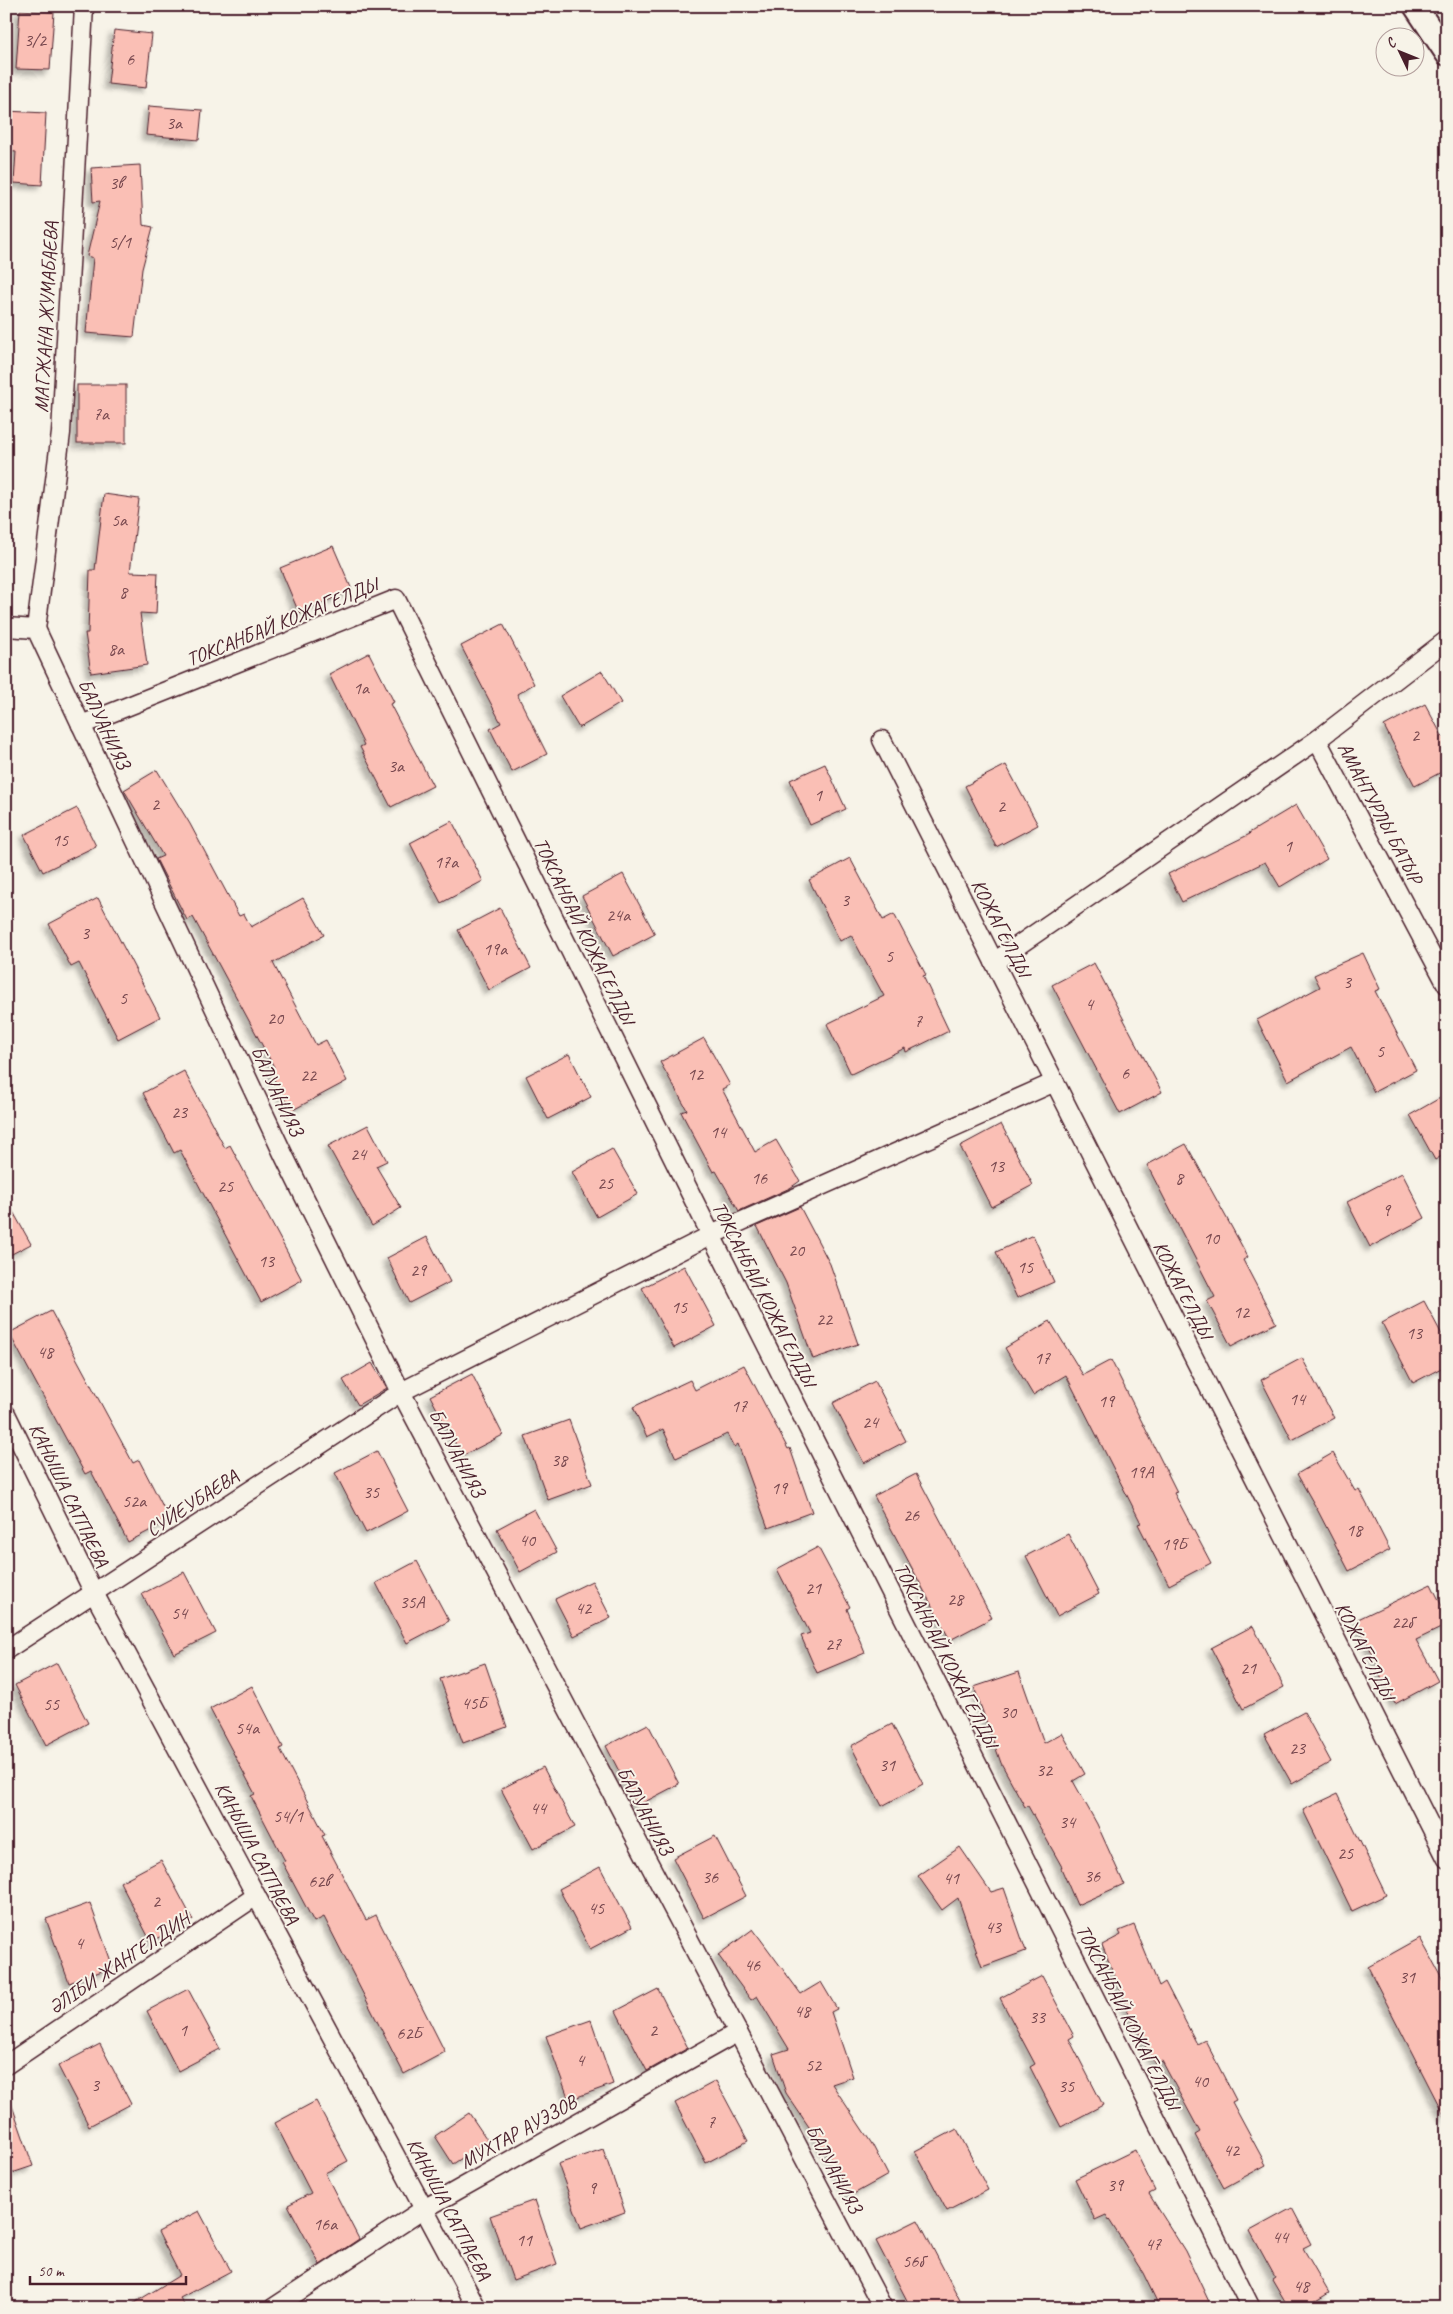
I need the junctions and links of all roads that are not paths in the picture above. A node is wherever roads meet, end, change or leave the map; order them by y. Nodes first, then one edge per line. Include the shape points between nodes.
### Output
1 (84, 6) edge
2 (1415, 6) edge
3 (1447, 54) edge
4 (6, 627) edge
5 (36, 629) junction
6 (1447, 640) edge
7 (81, 725) junction
8 (882, 740) dead end
9 (1317, 740) junction
10 (994, 962) junction
11 (1447, 985) edge
12 (1055, 1082) junction
13 (711, 1235) junction
14 (400, 1392) junction
15 (6, 1414) edge
16 (94, 1593) junction
17 (6, 1650) edge
18 (1447, 1859) edge
19 (256, 1896) junction
20 (738, 2032) junction
21 (6, 2065) edge
22 (424, 2209) junction
23 (272, 2308) edge
24 (477, 2308) edge
25 (883, 2308) edge
26 (1251, 2308) edge

1 - 5 street, МАГЖАНА ЖУМАБАЕВА via 61,433
2 - 3 street
4 - 5 street
5 - 7 street, БАЛУАНИЯЗ
6 - 9 street
7 - 13 street, ТОКСАНБАЙ КОЖАГЕЛДЫ via 396,599
7 - 14 street, БАЛУАНИЯЗ via 285,1158
8 - 10 street, КОЖАГЕЛДЫ
9 - 10 street
9 - 11 street, АМАНТУРЛЫ БАТЫР
10 - 12 street, КОЖАГЕЛДЫ
12 - 13 street, СУЙЕУБАЕВА
12 - 18 street, КОЖАГЕЛДЫ
13 - 14 street, СУЙЕУБАЕВА
13 - 26 street, ТОКСАНБАЙ КОЖАГЕЛДЫ
14 - 16 street, СУЙЕУБАЕВА
14 - 20 street, БАЛУАНИЯЗ
15 - 16 street, КАНЫША САТПАЕВА
16 - 17 street, СУЙЕУБАЕВА
16 - 19 street, КАНЫША САТПАЕВА
19 - 21 street, ӘЛІБИ ЖАНГЕЛДИН
19 - 22 street, КАНЫША САТПАЕВА
20 - 22 street, МУХТАР АУЭЗОВ
20 - 25 street, БАЛУАНИЯЗ
22 - 23 street, МУХТАР АУЭЗОВ
22 - 24 street, КАНЫША САТПАЕВА

